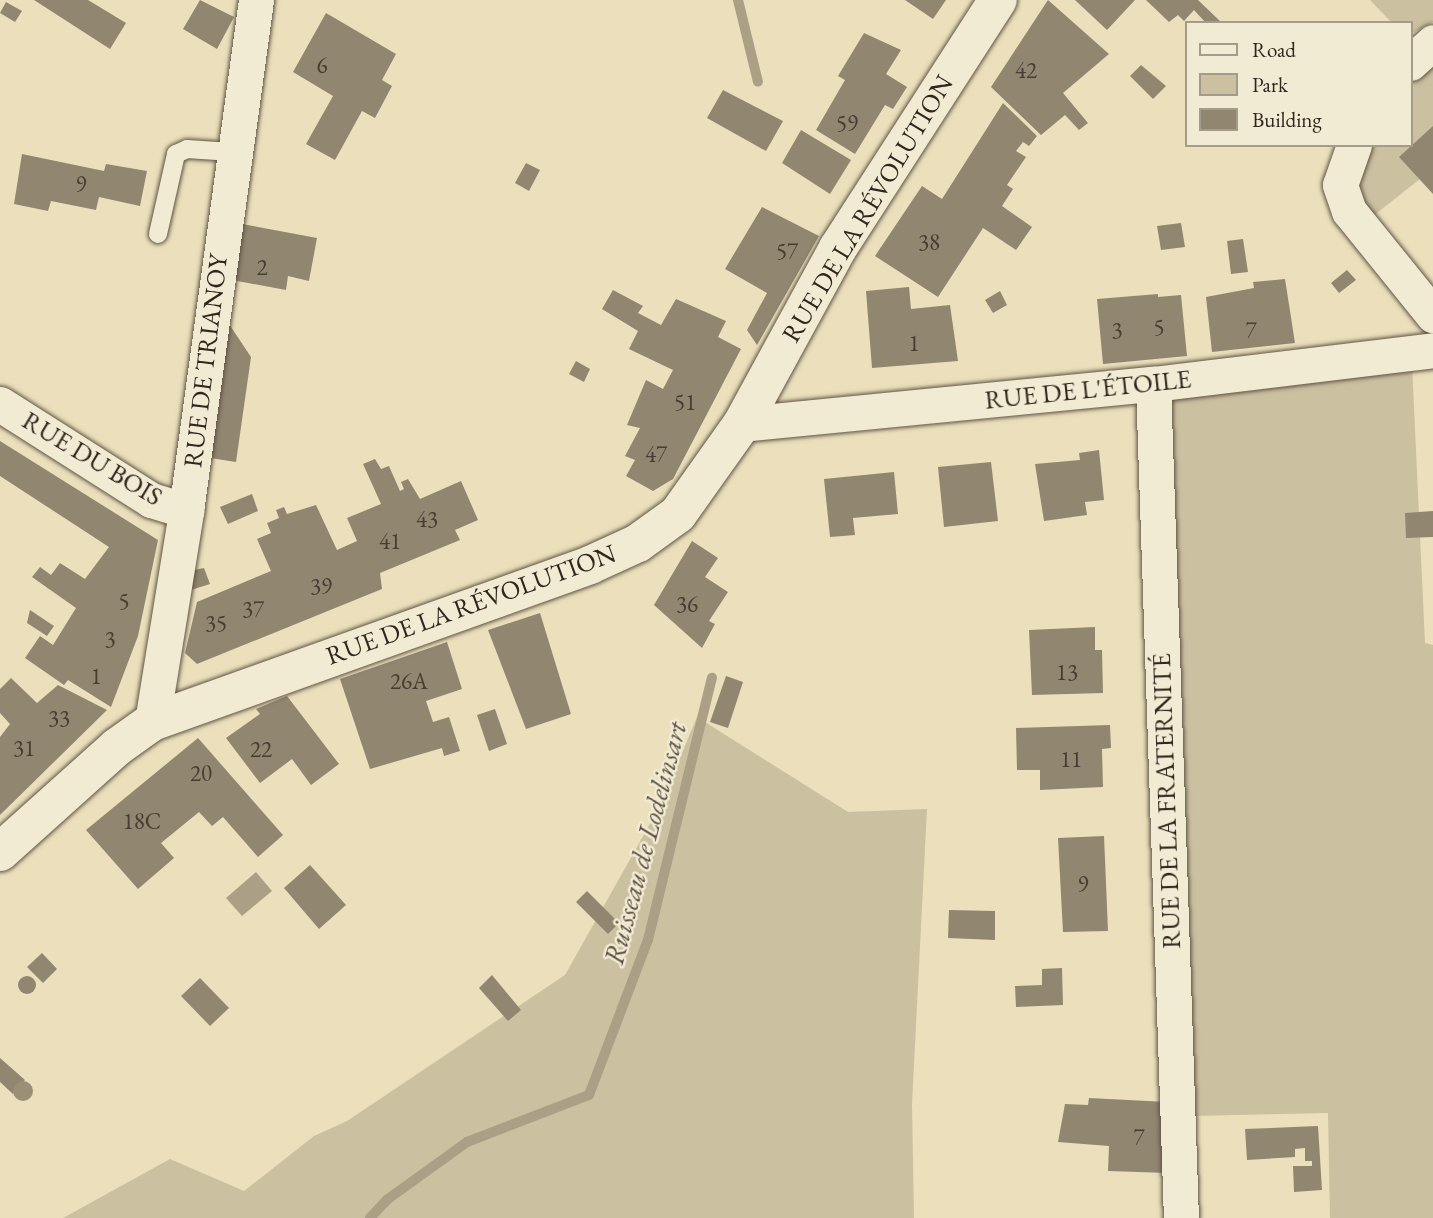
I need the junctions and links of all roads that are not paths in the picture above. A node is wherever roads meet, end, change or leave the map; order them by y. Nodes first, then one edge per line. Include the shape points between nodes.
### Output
1 (256, 0) edge
2 (998, 0) edge
3 (1433, 41) edge
4 (1412, 61) edge
5 (1353, 147) edge
6 (233, 152) junction
7 (158, 234) dead end
8 (1433, 315) edge
9 (1433, 350) edge
10 (1153, 384) junction
11 (0, 404) edge
12 (742, 424) junction
13 (186, 511) junction
14 (152, 722) junction
15 (0, 852) edge
16 (1181, 1218) edge

1 - 6 street, RUE DE TRIANOY
2 - 12 street, RUE DE LA RÉVOLUTION via 838,248
3 - 4 street
5 - 8 street via 1340,185 1349,211
6 - 7 lane via 187,149 176,154
6 - 13 street, RUE DE TRIANOY
9 - 10 street, RUE DE L'ÉTOILE
10 - 12 street, RUE DE L'ÉTOILE
10 - 16 street, RUE DE LA FRATERNITÉ
11 - 13 street, RUE DU BOIS via 151,500
12 - 14 street, RUE DE LA RÉVOLUTION via 678,514 638,543 590,565
13 - 14 street, RUE DE TRIANOY
14 - 15 street, RUE DE LA RÉVOLUTION via 117,747

